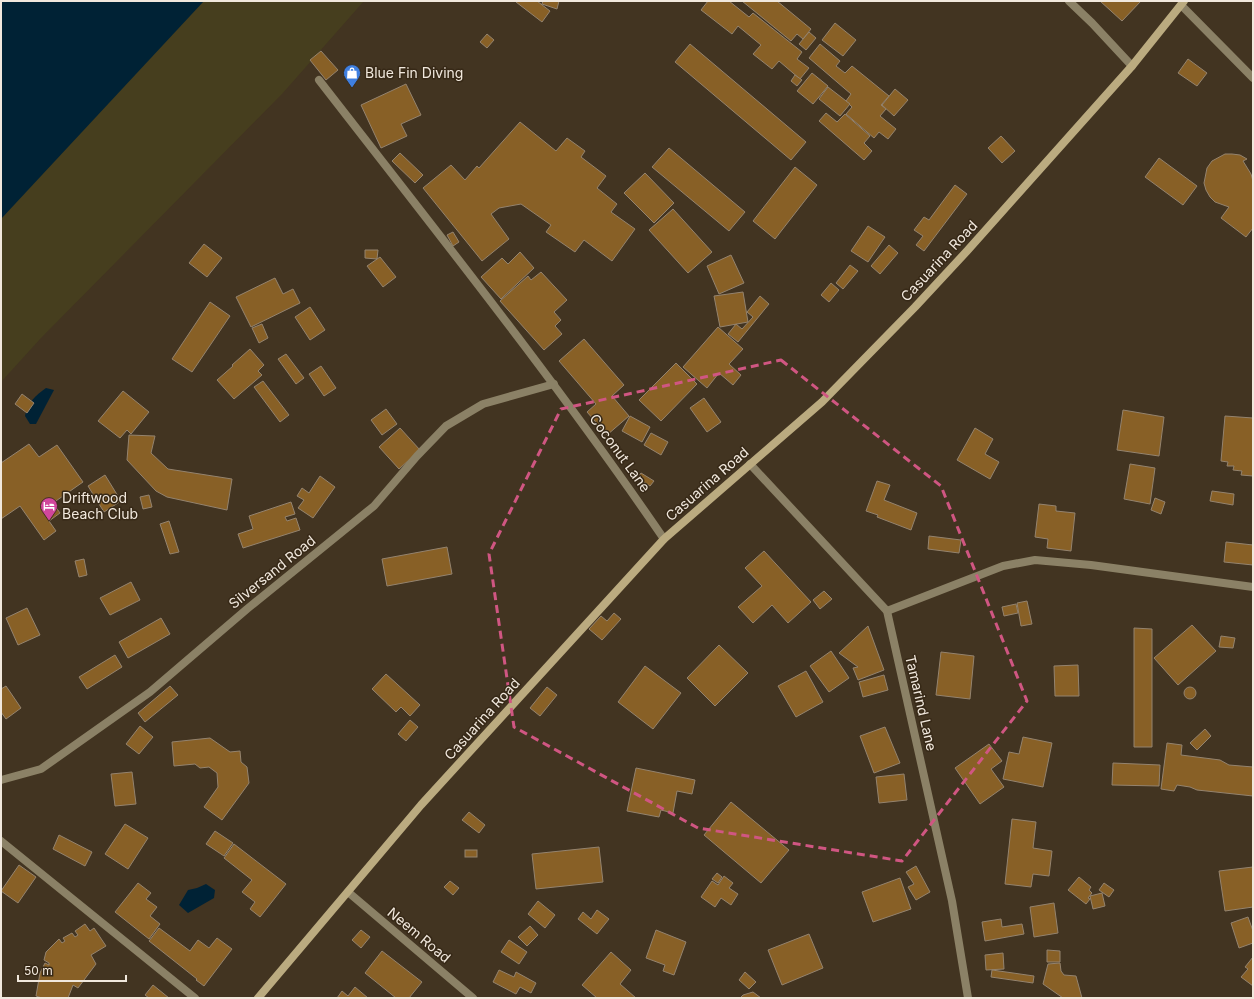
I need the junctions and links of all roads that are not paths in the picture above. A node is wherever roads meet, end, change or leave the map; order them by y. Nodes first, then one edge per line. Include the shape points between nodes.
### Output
1 (1069, 1) edge
2 (1182, 3) edge
3 (1132, 66) junction
4 (1253, 78) edge
5 (319, 80) dead end
6 (554, 384) junction
7 (750, 464) junction
8 (664, 539) junction
9 (1253, 587) edge
10 (887, 611) junction
11 (1, 780) edge
12 (1, 840) edge
13 (348, 892) junction
14 (196, 998) edge
15 (258, 998) edge
16 (473, 998) edge
17 (968, 998) edge

1 - 3 street
2 - 3 street, Casuarina Road
2 - 4 street
3 - 7 street, Casuarina Road via 915,306 822,402
5 - 6 street, Coconut Lane
6 - 8 street, Coconut Lane
6 - 11 street, Silversand Road via 483,404 446,426 374,506 247,608 150,692 41,769
7 - 8 street, Casuarina Road
7 - 10 street
8 - 13 street, Casuarina Road via 421,804
9 - 10 street via 1035,560 1003,566
10 - 17 street, Tamarind Lane via 952,901
12 - 14 street
13 - 15 street, Casuarina Road
13 - 16 street, Neem Road

